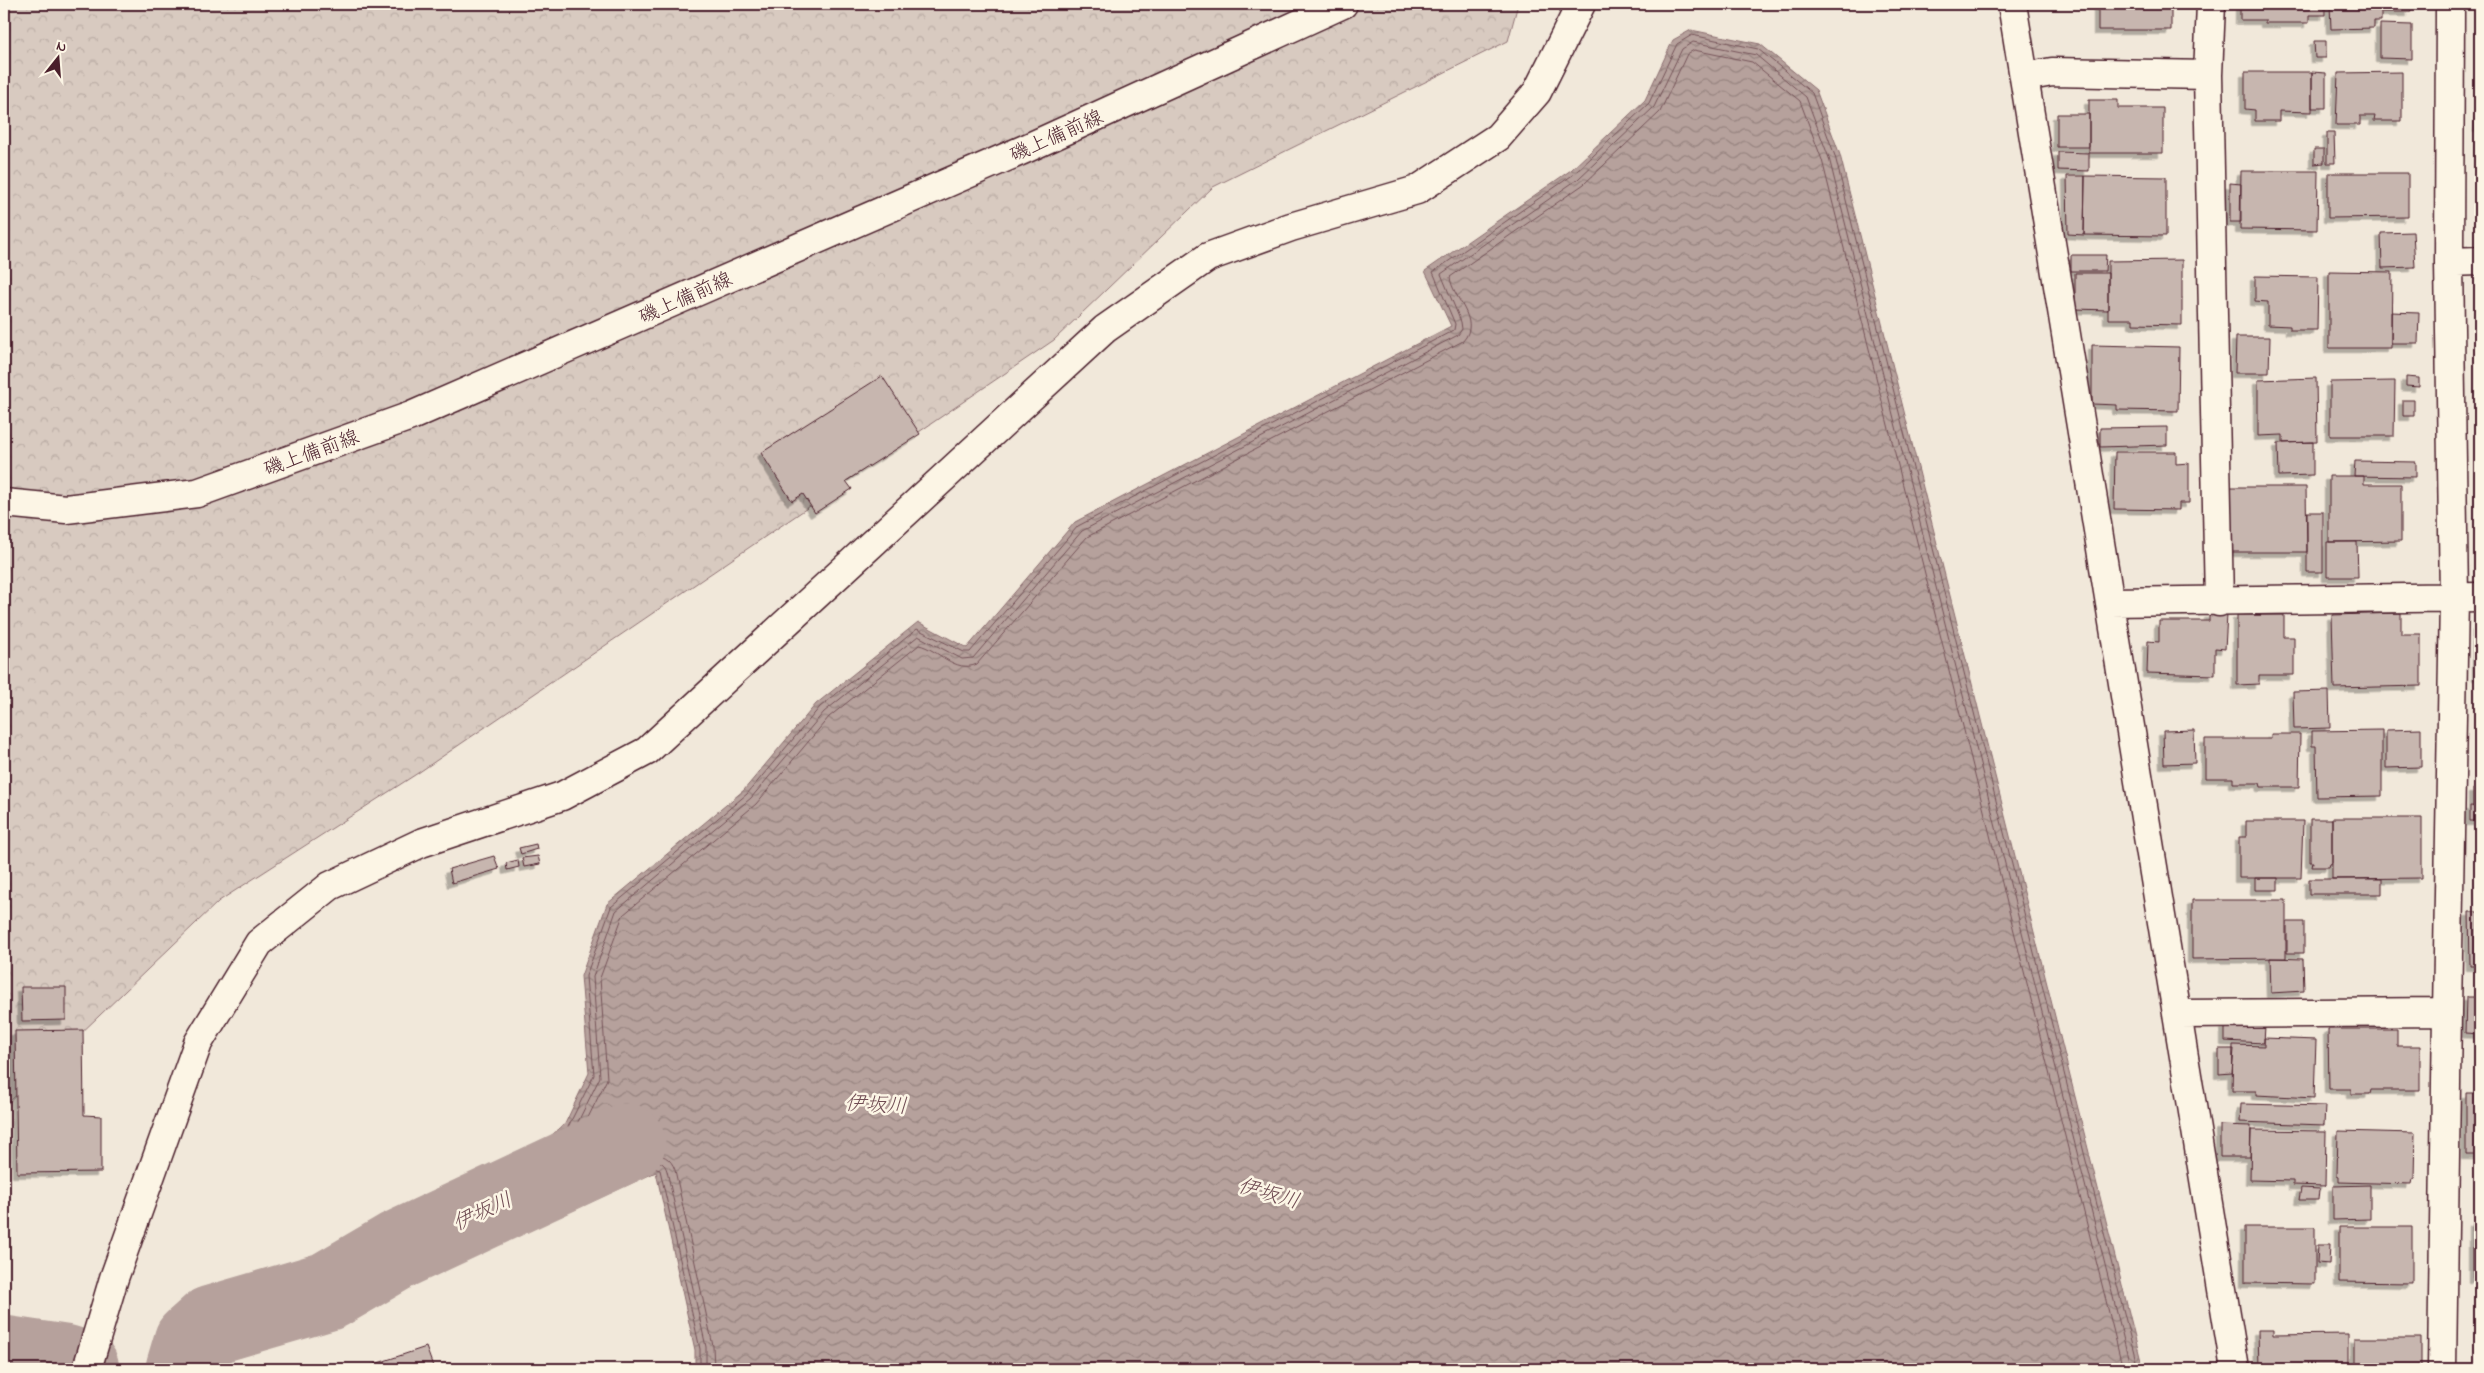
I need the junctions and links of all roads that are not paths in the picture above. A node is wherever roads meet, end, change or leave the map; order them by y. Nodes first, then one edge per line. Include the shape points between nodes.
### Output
1 (1343, 4) edge
2 (1581, 4) edge
3 (2012, 4) edge
4 (2211, 4) edge
5 (2450, 4) edge
6 (2208, 75) junction
7 (2024, 77) junction
8 (2480, 261) edge
9 (2449, 262) junction
10 (4, 503) edge
11 (2467, 597) edge
12 (2111, 602) junction
13 (2219, 602) junction
14 (2447, 1012) junction
15 (2178, 1014) junction
16 (87, 1369) edge
17 (2236, 1369) edge
18 (2442, 1369) edge

1 - 10 street, 磯上備前線 via 1025,149 411,416 197,493 66,509
2 - 16 street via 1537,92 1498,137 1416,190 1291,227 1208,257 1105,329 647,751 562,796 421,843 330,886 259,943 198,1043 114,1278
3 - 7 street
4 - 6 street
5 - 9 street
6 - 7 street via 2052,72
6 - 13 street
7 - 12 street
8 - 9 street
9 - 11 street
11 - 13 street
11 - 14 street
12 - 13 street
12 - 15 street
14 - 15 street
14 - 18 street
15 - 17 street

